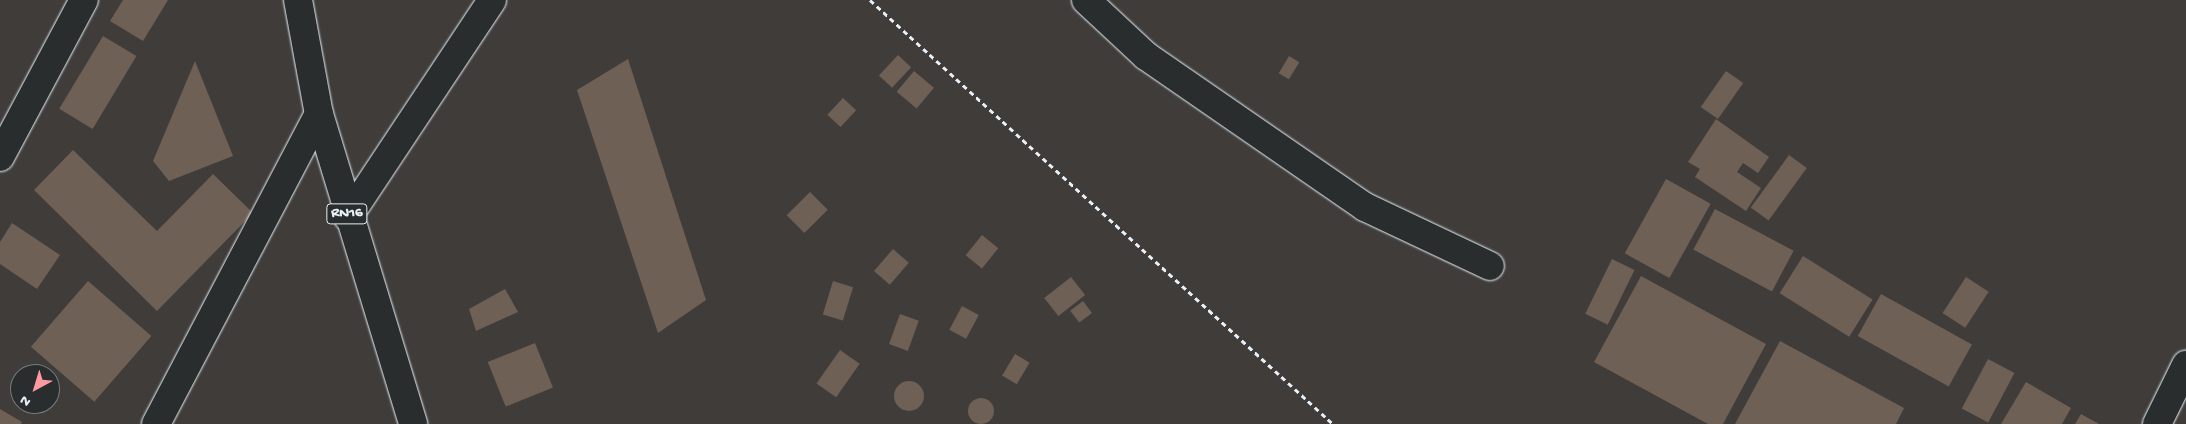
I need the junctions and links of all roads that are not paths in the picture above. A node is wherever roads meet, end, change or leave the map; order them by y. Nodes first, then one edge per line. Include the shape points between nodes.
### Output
1 (84, 0) edge
2 (298, 0) edge
3 (492, 0) edge
4 (1086, 0) edge
5 (319, 114) junction
6 (0, 156) edge
7 (348, 217) junction
8 (1490, 266) dead end
9 (2186, 365) edge
10 (156, 424) edge
11 (413, 424) edge
12 (2157, 424) edge

1 - 6 street
2 - 5 street, RN16
3 - 7 street
4 - 8 street via 1146,56 1365,207
5 - 7 street, RN16
5 - 10 street
7 - 11 street, RN16
9 - 12 street

